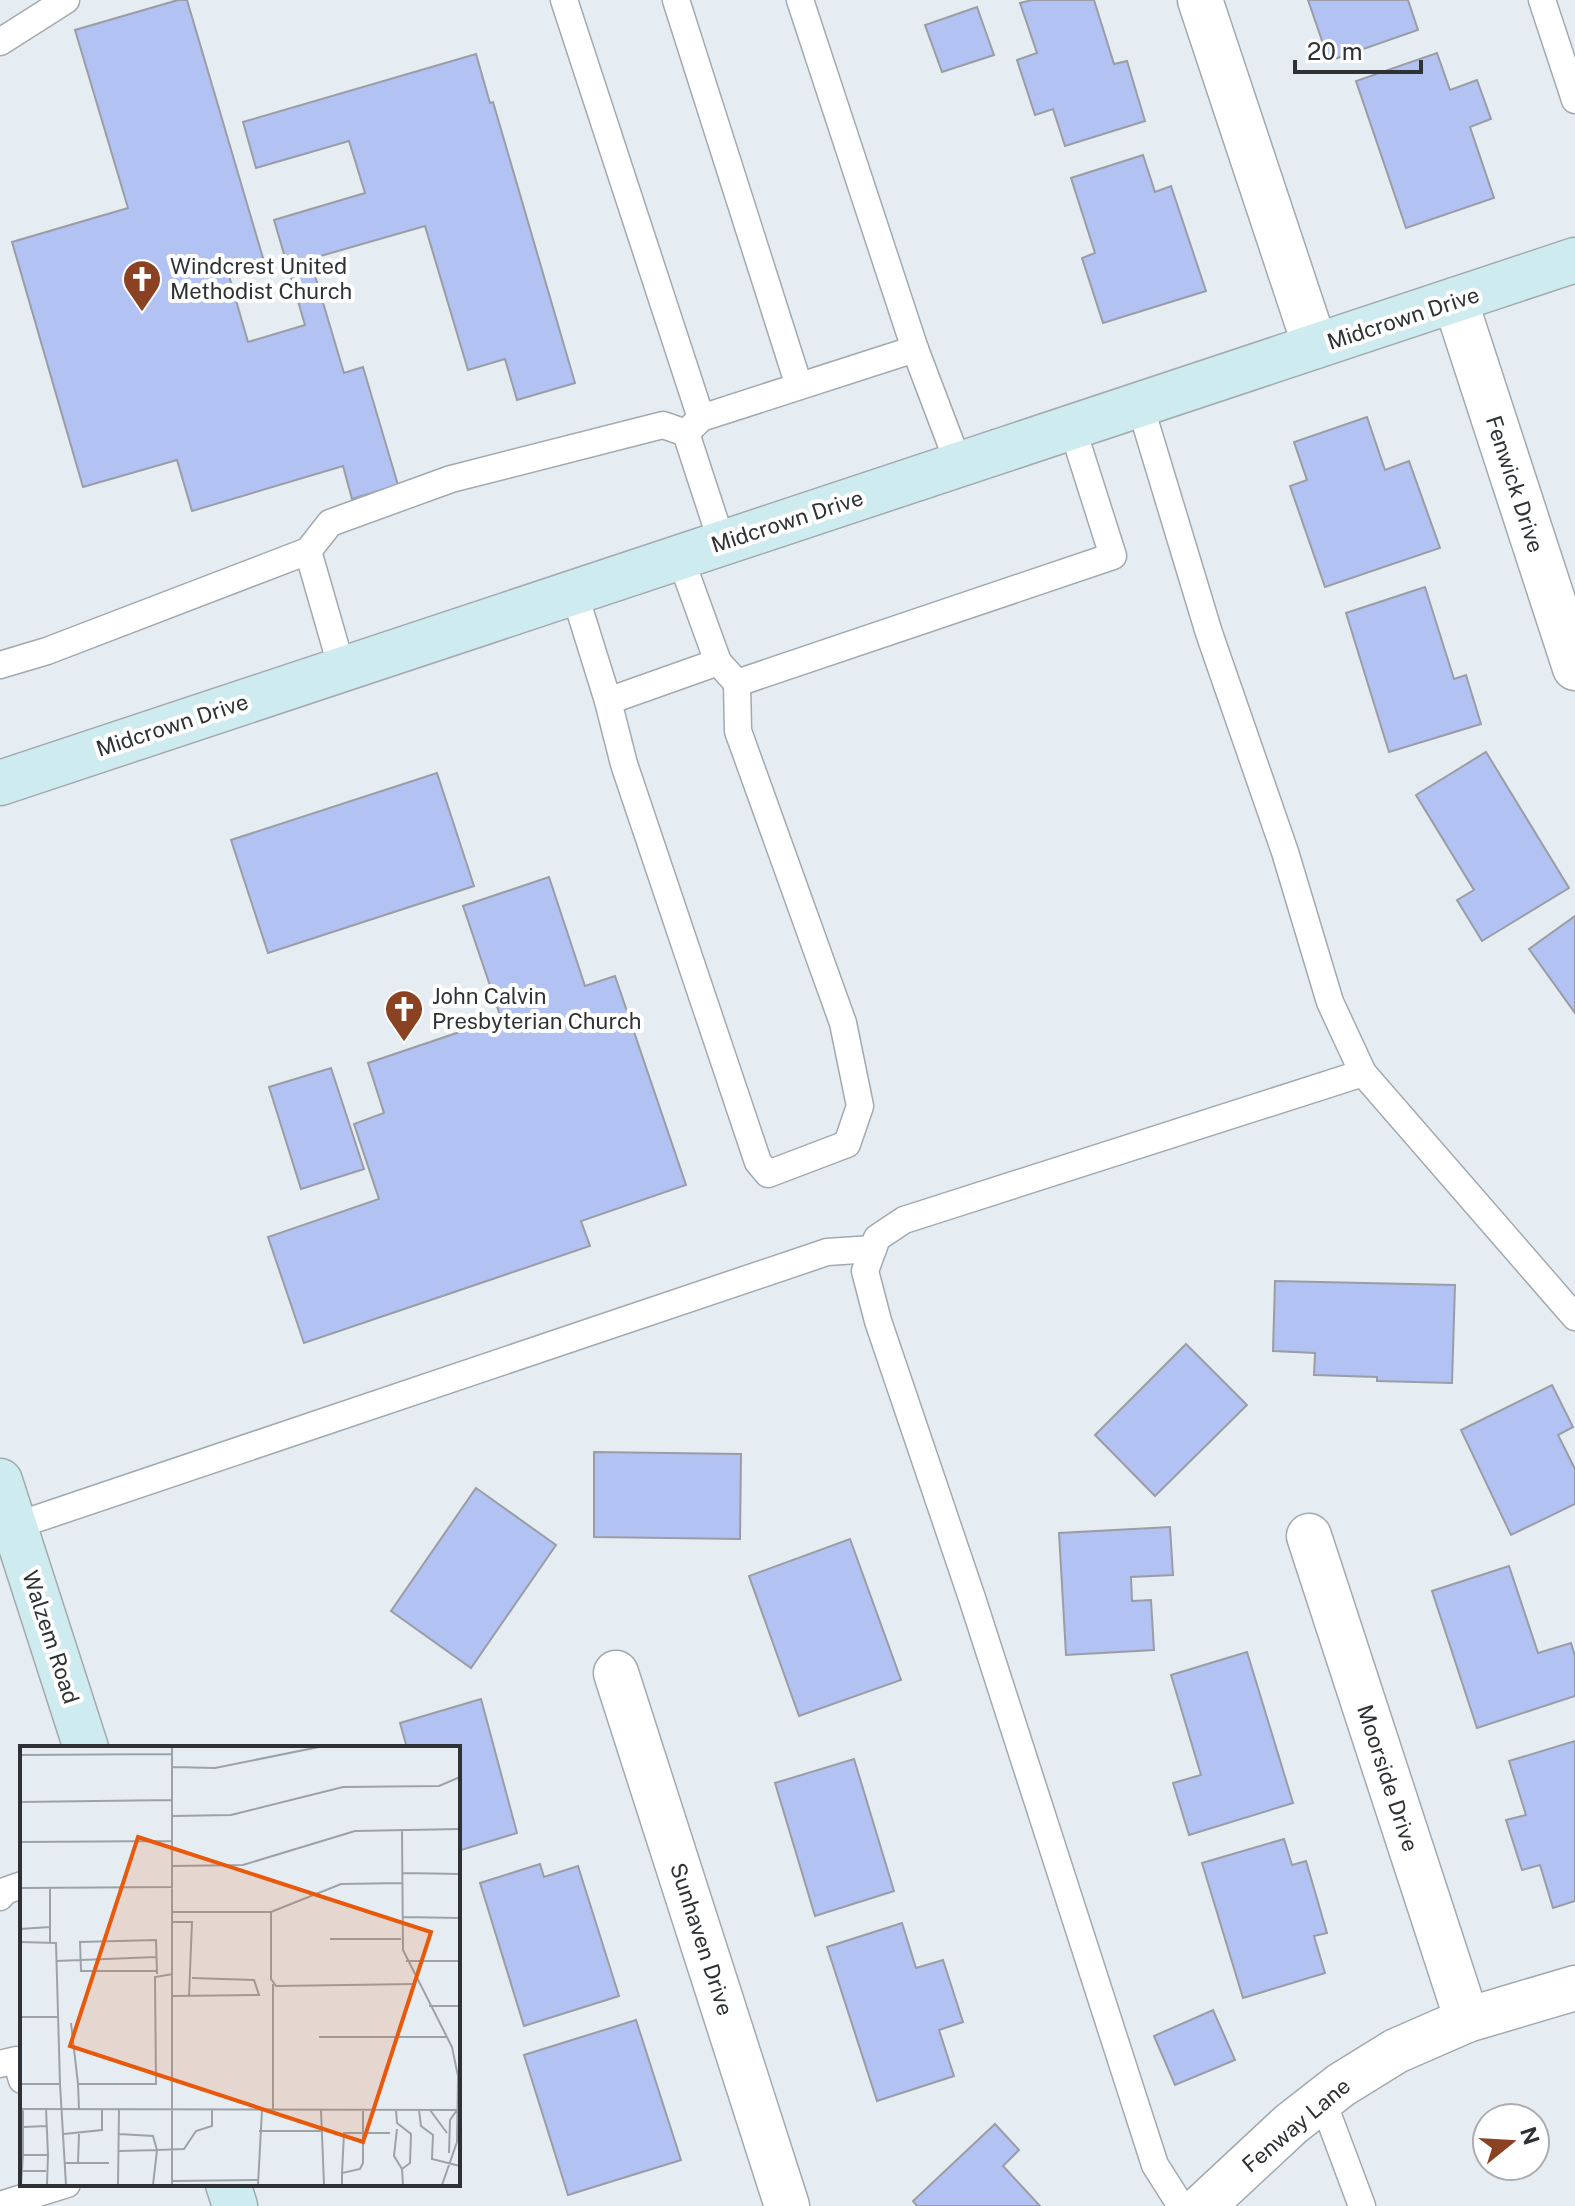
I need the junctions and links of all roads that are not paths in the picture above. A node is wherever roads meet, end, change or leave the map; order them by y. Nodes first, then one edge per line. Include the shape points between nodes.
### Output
1 (66, 0) edge
2 (564, 0) edge
3 (676, 0) edge
4 (800, 0) edge
5 (1200, 0) edge
6 (1542, 0) edge
7 (0, 42) edge
8 (1575, 100) edge
9 (1575, 260) edge
10 (1455, 300) junction
11 (1315, 346) junction
12 (915, 349) junction
13 (799, 386) junction
14 (1140, 405) junction
15 (694, 426) junction
16 (1072, 427) junction
17 (959, 465) junction
18 (722, 543) junction
19 (308, 551) junction
20 (680, 557) junction
21 (574, 592) junction
22 (718, 662) junction
23 (0, 665) edge
24 (1575, 668) edge
25 (342, 669) junction
26 (737, 683) junction
27 (608, 701) junction
28 (0, 783) edge
29 (1363, 1073) junction
30 (873, 1249) junction
31 (1575, 1317) edge
32 (0, 1481) edge
33 (15, 1526) junction
34 (1309, 1536) dead end
35 (616, 1673) dead end
36 (85, 1746) edge
37 (20, 1886) edge
38 (0, 1897) edge
39 (1575, 1988) edge
40 (1467, 2020) junction
41 (0, 2064) edge
42 (20, 2073) edge
43 (1322, 2099) junction
44 (229, 2186) edge
45 (60, 2190) edge
46 (0, 2205) edge
47 (235, 2206) edge
48 (787, 2206) edge
49 (1181, 2206) edge
50 (1203, 2206) edge
51 (1362, 2206) edge

1 - 7 lane
2 - 15 lane
3 - 13 lane
4 - 12 lane
5 - 11 street
6 - 8 lane
9 - 10 street, Midcrown Drive
10 - 11 street, Midcrown Drive
10 - 24 street, Fenwick Drive
11 - 14 street, Midcrown Drive
12 - 13 lane
12 - 17 lane
13 - 15 lane
14 - 16 street, Midcrown Drive
14 - 29 lane via 1330,1002
15 - 18 lane
15 - 19 lane via 663,425 451,479 330,523
16 - 17 street, Midcrown Drive
16 - 26 lane via 1113,556
17 - 18 street, Midcrown Drive
18 - 20 street, Midcrown Drive
19 - 23 lane
19 - 25 lane
20 - 21 street, Midcrown Drive
20 - 22 lane
21 - 25 street, Midcrown Drive
21 - 27 lane
22 - 26 lane
22 - 27 lane
25 - 28 street, Midcrown Drive
26 - 27 lane via 738,731 843,1023 860,1106 847,1144 768,1174 758,1162 624,764
29 - 30 lane via 904,1220 877,1238
29 - 31 lane
30 - 33 lane via 827,1252
30 - 49 lane via 865,1271 878,1321 1155,2165
32 - 33 street, Walzem Road
33 - 36 street, Walzem Road
34 - 40 street, Moorside Drive
35 - 48 street, Sunhaven Drive
37 - 38 lane
39 - 40 street, Fenway Lane
40 - 43 street, Fenway Lane via 1396,2051
41 - 42 lane via 16,2060
43 - 50 street, Fenway Lane
43 - 51 lane
44 - 47 street
45 - 46 lane

